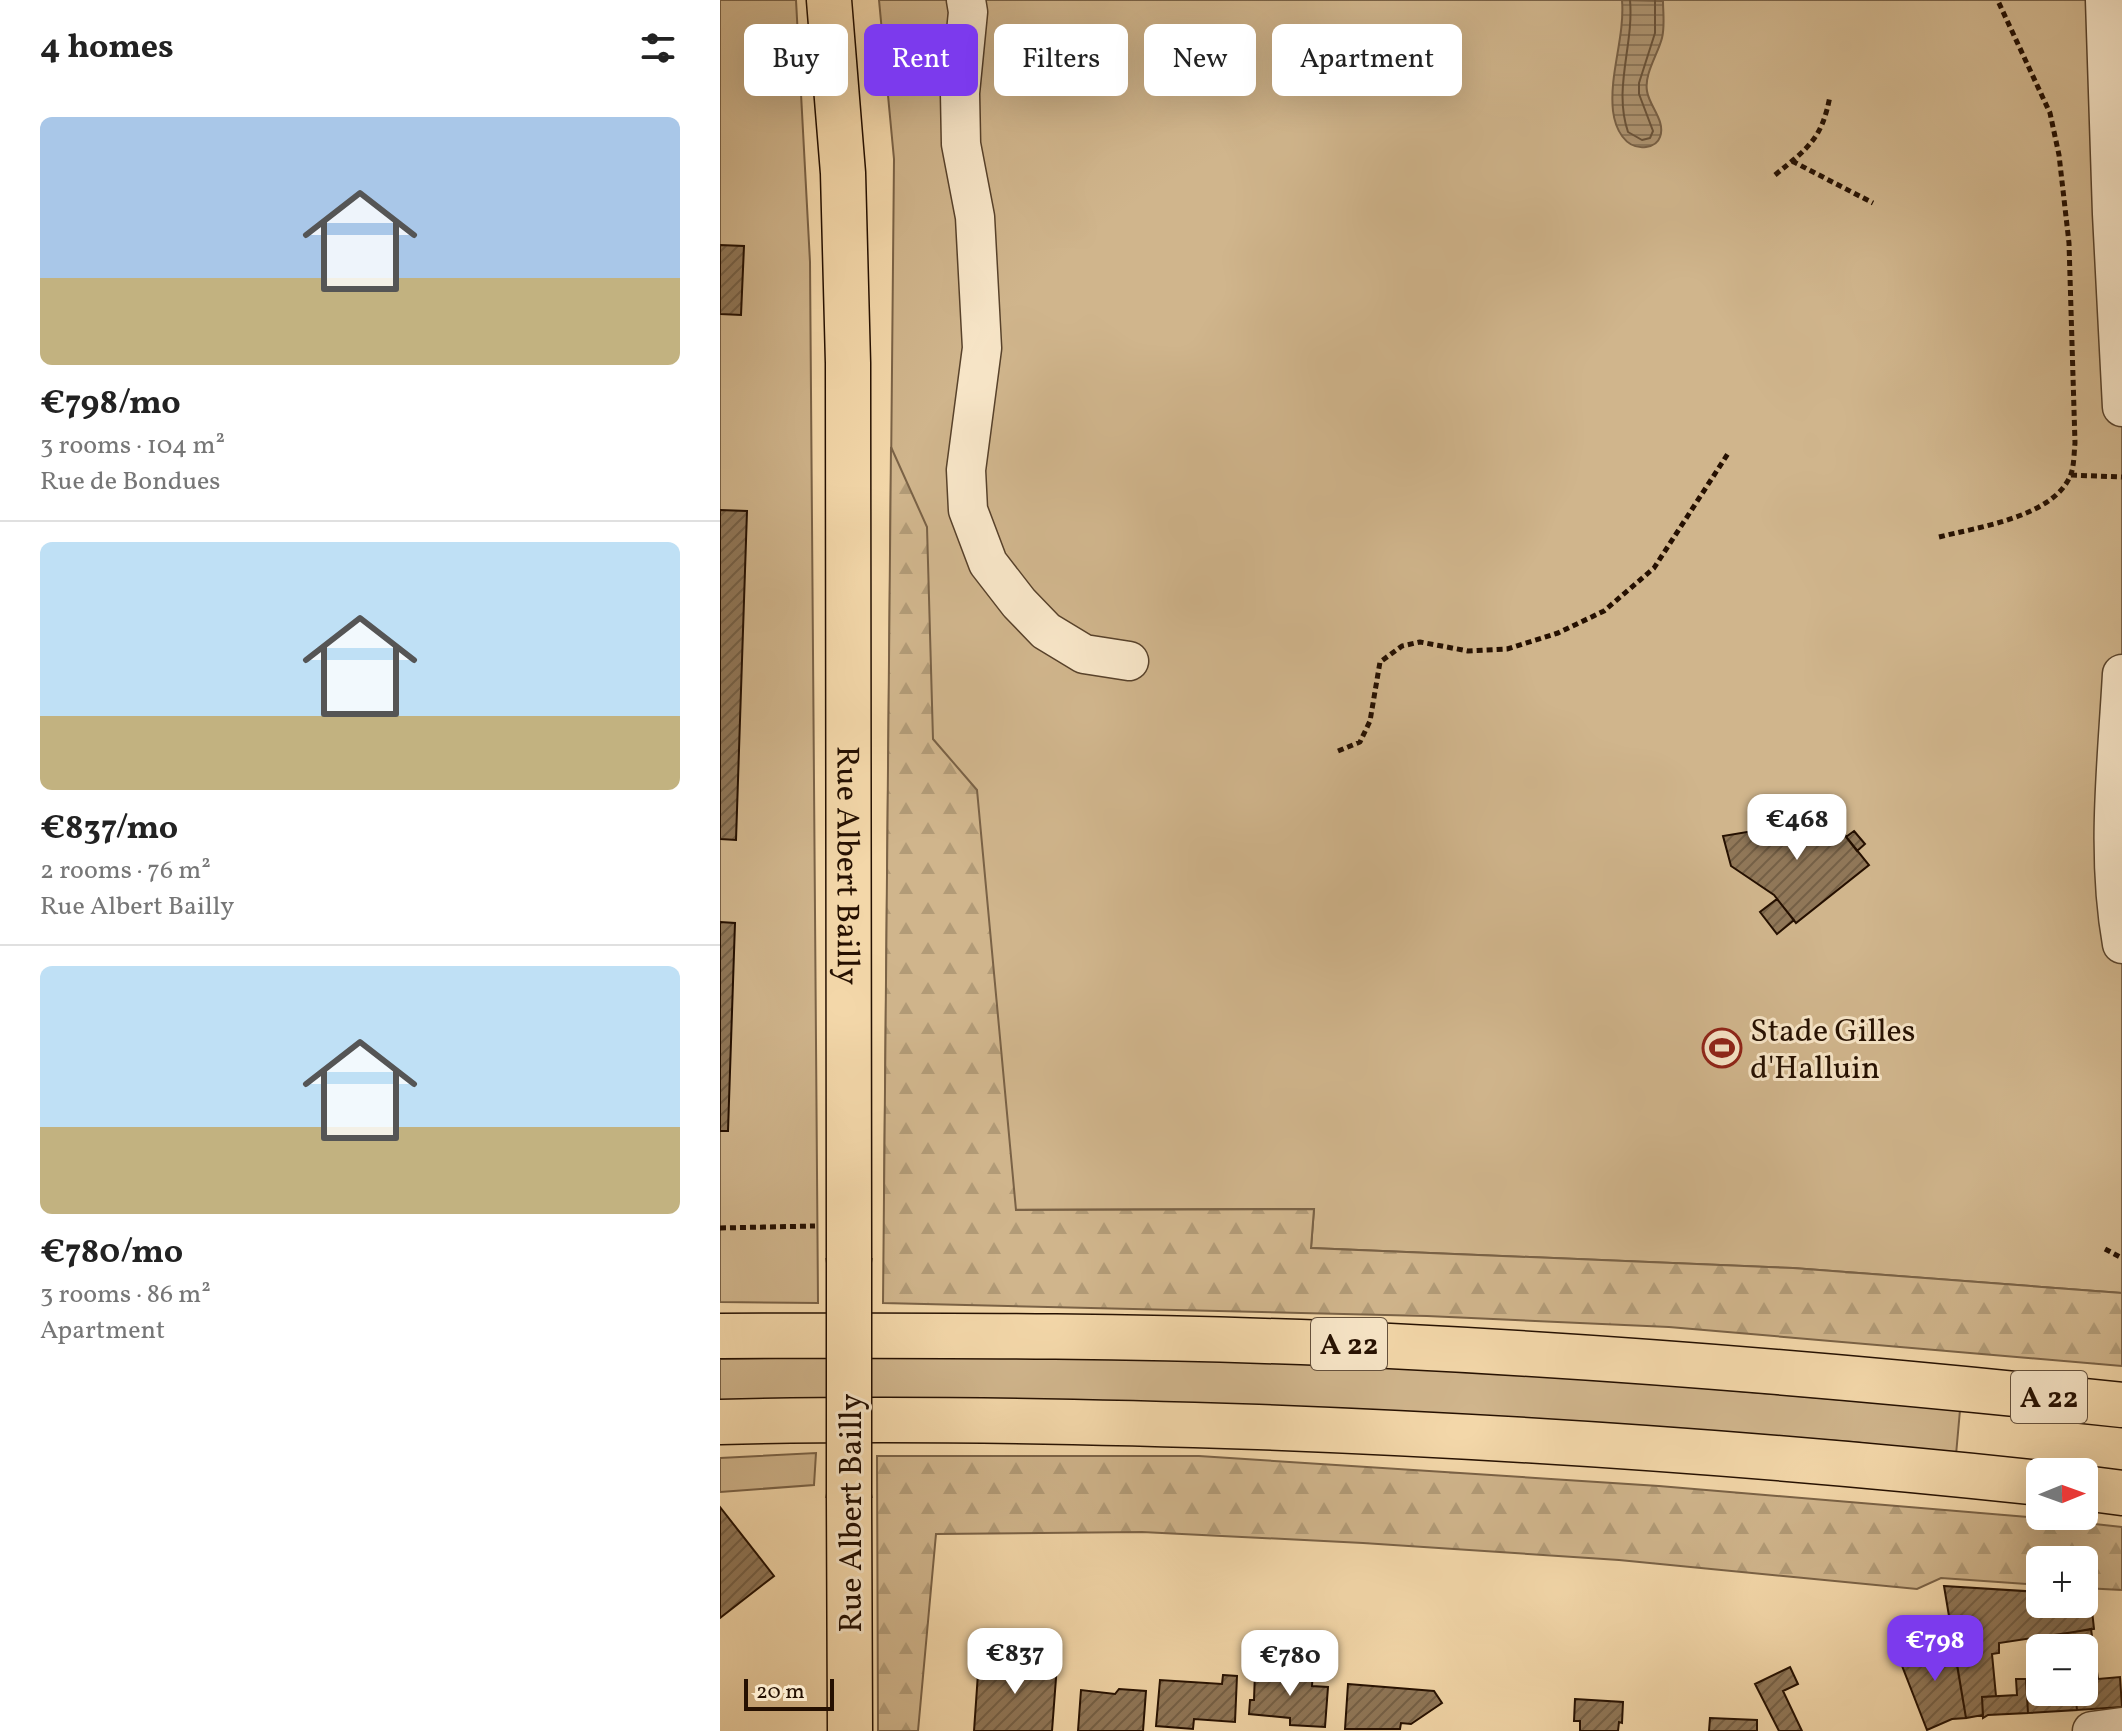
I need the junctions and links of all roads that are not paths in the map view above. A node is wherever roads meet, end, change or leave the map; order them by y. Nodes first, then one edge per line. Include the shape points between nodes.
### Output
1 (829, 0) edge
2 (966, 0) edge
3 (2105, 0) edge
4 (2122, 407) edge
5 (1129, 661) dead end
6 (2122, 674) edge
7 (2122, 944) edge
8 (720, 1336) edge
9 (2122, 1405) edge
10 (720, 1422) edge
11 (2026, 1482) edge
12 (2098, 1490) edge
13 (2122, 1493) edge
14 (2122, 1727) edge
15 (850, 1731) edge
16 (2092, 1731) edge

1 - 15 main road, Rue Albert Bailly, bridge via 843,173 848,363 836,1242 849,1498
2 - 5 street via 961,144 975,217 982,348 966,470 968,510 988,563 1046,631 1084,654
3 - 4 street
6 - 7 street via 2113,849
8 - 9 main road, A 22 via 1013,1335 1390,1346 1796,1373
10 - 11 main road via 1046,1420 1469,1436
12 - 13 main road
14 - 16 street

